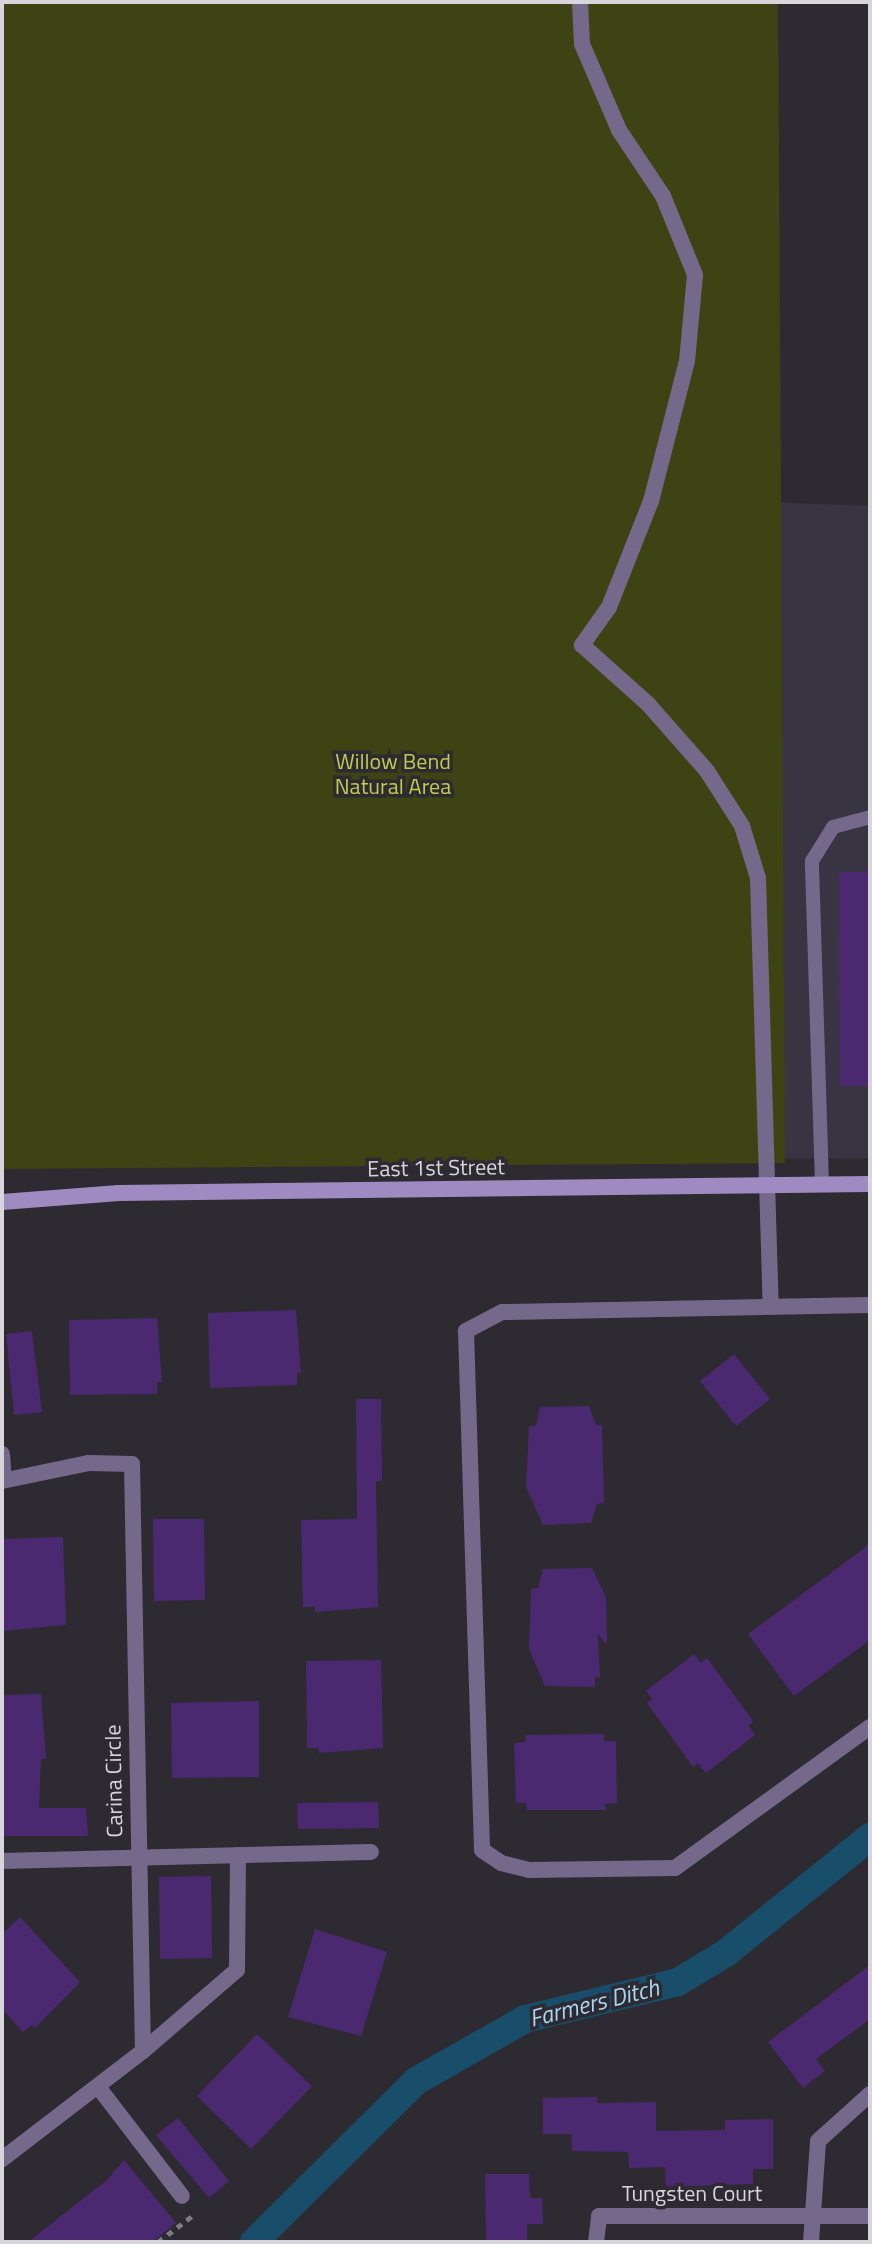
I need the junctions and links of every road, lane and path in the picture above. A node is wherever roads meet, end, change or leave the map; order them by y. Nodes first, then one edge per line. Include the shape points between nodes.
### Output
1 (580, 2) edge
2 (870, 817) edge
3 (822, 1184) junction
4 (870, 1184) edge
5 (769, 1185) junction
6 (2, 1202) edge
7 (870, 1305) edge
8 (771, 1307) junction
9 (2, 1454) edge
10 (3, 1480) edge
11 (870, 1727) edge
12 (371, 1852) dead end
13 (238, 1855) junction
14 (138, 1857) junction
15 (2, 1861) edge
16 (143, 2051) junction
17 (99, 2088) junction
18 (870, 2094) edge
19 (2, 2159) edge
20 (182, 2196) joint
21 (870, 2216) edge
22 (810, 2217) junction
23 (158, 2242) edge
24 (596, 2242) edge
25 (811, 2242) edge

1 - 5 street via 582,44 619,130 663,196 695,275 687,361 651,501 609,607 582,645 658,715 707,771 742,826 758,878
2 - 3 lane via 833,827 812,861
3 - 4 street, East 1st Street
3 - 5 street, East 1st Street
5 - 6 street, East 1st Street via 119,1193
5 - 8 street
7 - 8 street
8 - 11 street via 502,1312 466,1331 482,1850 501,1863 529,1870 675,1868
9 - 10 street
10 - 14 street, Carina Circle via 89,1463 132,1464
12 - 13 street
13 - 14 street
13 - 16 street via 237,1970
14 - 15 street
14 - 16 street, Carina Circle
16 - 17 street
17 - 19 street
17 - 20 street
18 - 22 street via 818,2141
20 - 23 path via 195,2214
21 - 22 street
22 - 24 street, Tungsten Court via 599,2216
22 - 25 street

